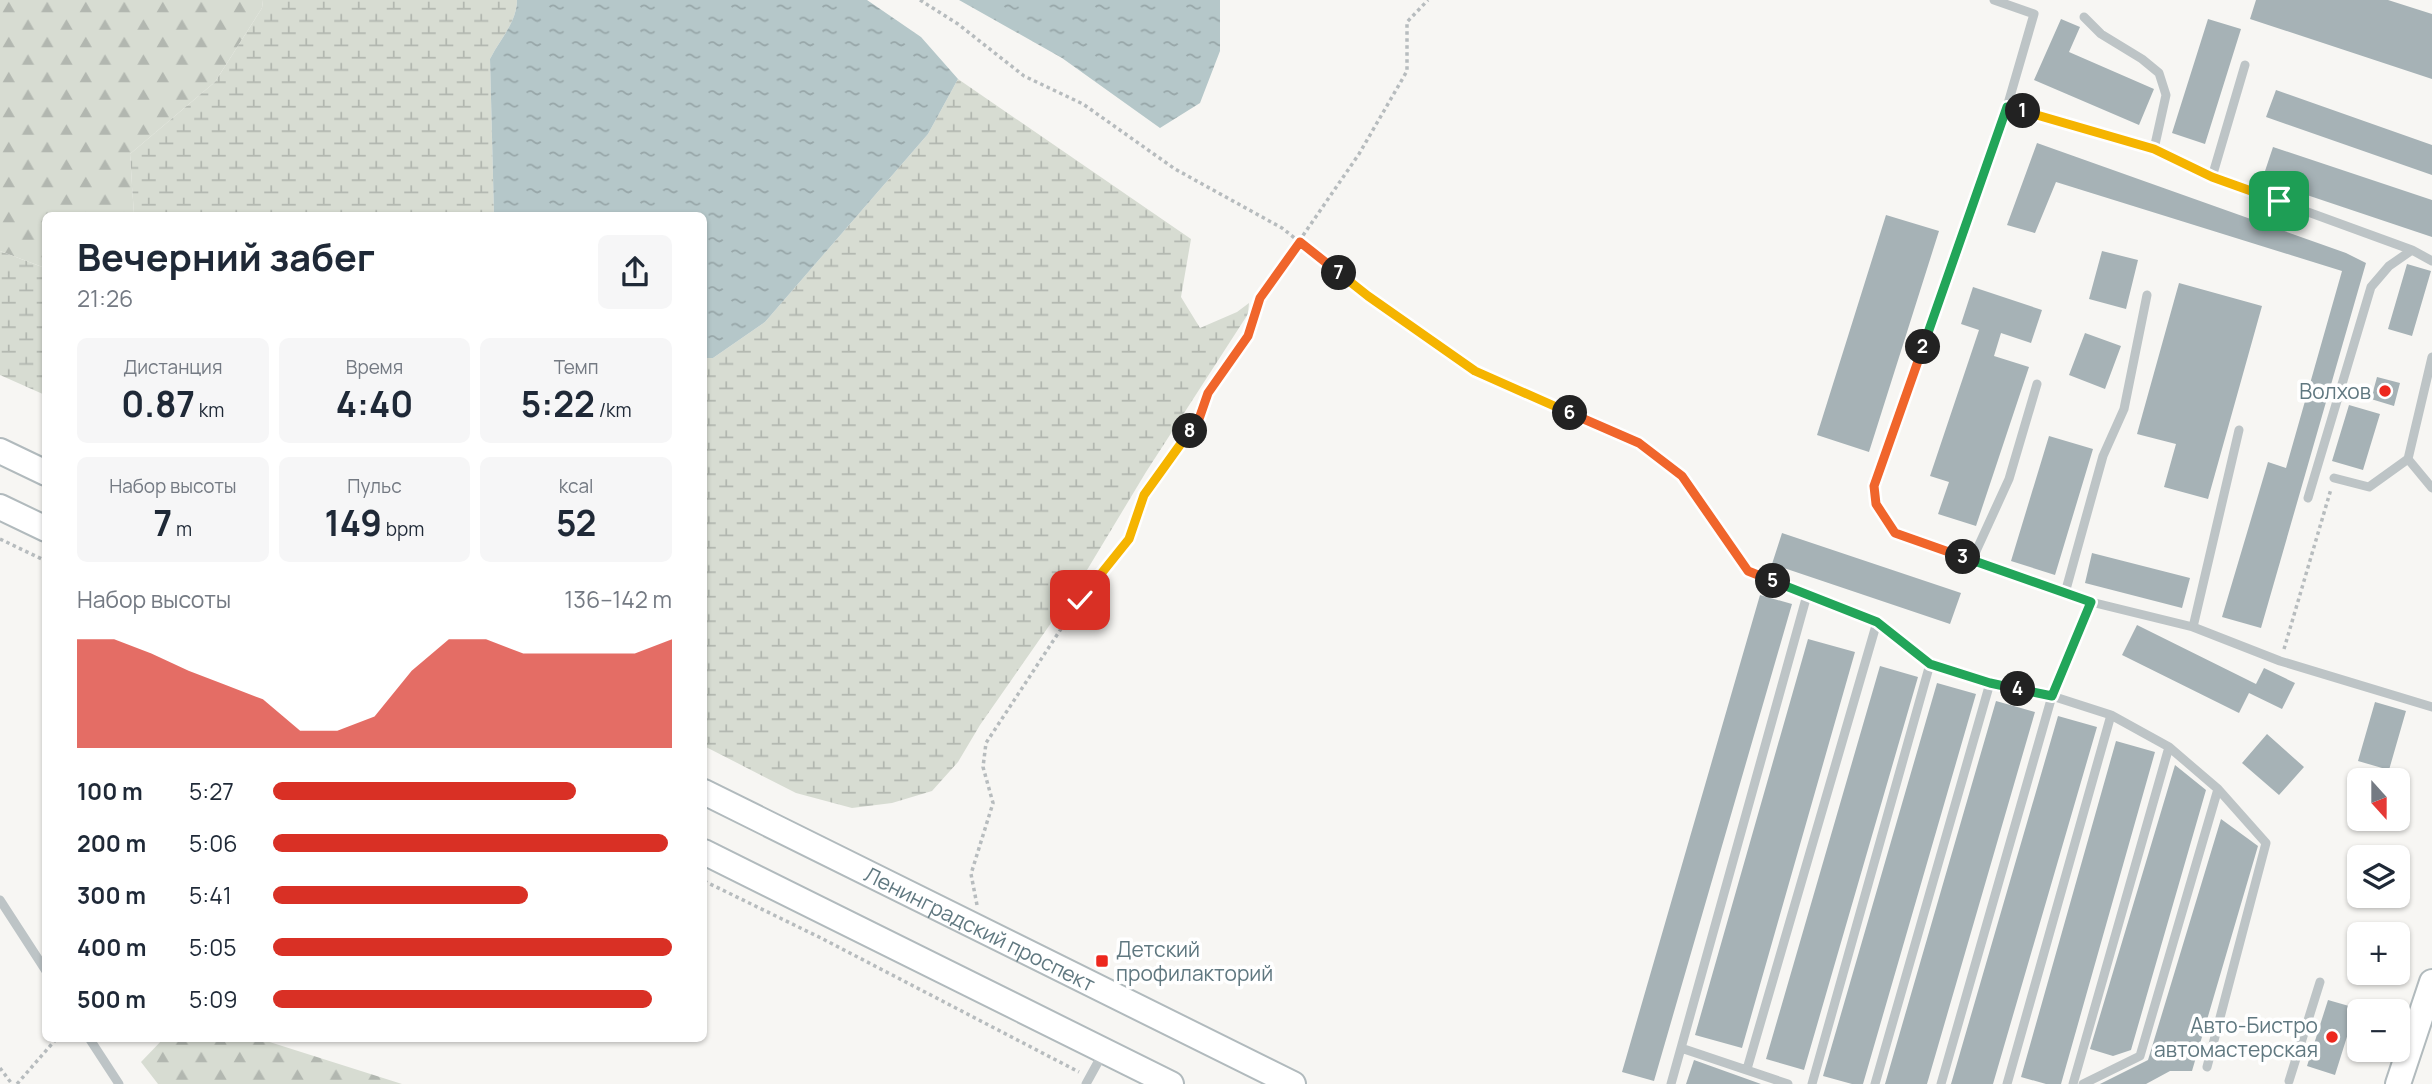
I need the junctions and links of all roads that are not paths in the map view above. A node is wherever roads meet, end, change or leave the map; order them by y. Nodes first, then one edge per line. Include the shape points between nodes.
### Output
1 (1994, 0) edge
2 (2084, 17) dead end
3 (2245, 65) dead end
4 (2007, 107) junction
5 (2154, 149) junction
6 (2212, 177) junction
7 (2412, 250) junction
8 (2432, 261) edge
9 (2147, 295) dead end
10 (2432, 357) edge
11 (2037, 384) dead end
12 (2239, 430) dead end
13 (0, 452) edge
14 (2408, 459) junction
15 (42, 471) edge
16 (2334, 478) road end
17 (2432, 488) edge
18 (2308, 498) dead end
19 (0, 507) edge
20 (42, 527) edge
21 (1972, 560) junction
22 (1748, 571) road end
23 (2065, 593) junction
24 (1807, 595) junction
25 (2091, 602) junction
26 (1877, 622) junction
27 (2193, 627) junction
28 (1930, 664) junction
29 (1990, 683) junction
30 (2052, 696) junction
31 (2432, 707) edge
32 (2111, 715) junction
33 (2169, 747) junction
34 (2218, 789) junction
35 (707, 793) edge
36 (707, 853) edge
37 (0, 900) edge
38 (42, 965) edge
39 (2320, 982) dead end
40 (2432, 982) edge
41 (92, 1042) edge
42 (1681, 1048) junction
43 (1103, 1051) junction
44 (2207, 1067) dead end
45 (1747, 1069) junction
46 (1088, 1081) edge
47 (2289, 1082) edge
48 (120, 1084) edge
49 (1171, 1084) edge
50 (1293, 1084) edge
51 (1671, 1084) edge
52 (1788, 1084) edge
53 (1812, 1084) edge
54 (1875, 1084) edge
55 (1941, 1084) edge
56 (2007, 1084) edge
57 (2073, 1084) edge
58 (2083, 1084) edge
59 (2302, 1084) edge
60 (2398, 1084) edge

1 - 4 lane via 2034,13
2 - 5 lane via 2159,73 2166,95
3 - 6 lane
4 - 5 lane
4 - 21 lane via 1874,486 1876,504 1895,533
5 - 6 lane
6 - 7 lane
7 - 8 lane
7 - 18 lane via 2389,266 2371,287
9 - 23 lane via 2124,409 2103,456
10 - 14 lane
11 - 21 lane via 2009,479
12 - 27 lane
13 - 15 main road
14 - 16 lane via 2369,487
14 - 17 lane
19 - 20 main road
21 - 23 lane
22 - 24 lane
23 - 25 lane
24 - 26 lane
24 - 42 lane
25 - 27 lane
25 - 30 lane
26 - 28 lane
26 - 45 lane
27 - 31 lane via 2280,662
28 - 29 lane
28 - 53 lane
29 - 30 lane
29 - 54 lane
30 - 32 lane
30 - 55 lane
32 - 33 lane
32 - 56 lane
33 - 34 lane
33 - 57 lane
34 - 44 lane via 2266,842
34 - 58 lane via 2140,1056
35 - 50 main road, Ленинградский проспект
36 - 43 main road
37 - 38 lane
39 - 47 lane
40 - 60 main road
41 - 48 lane
42 - 45 lane
42 - 51 lane
43 - 46 lane
43 - 49 main road
45 - 52 lane
47 - 59 lane

